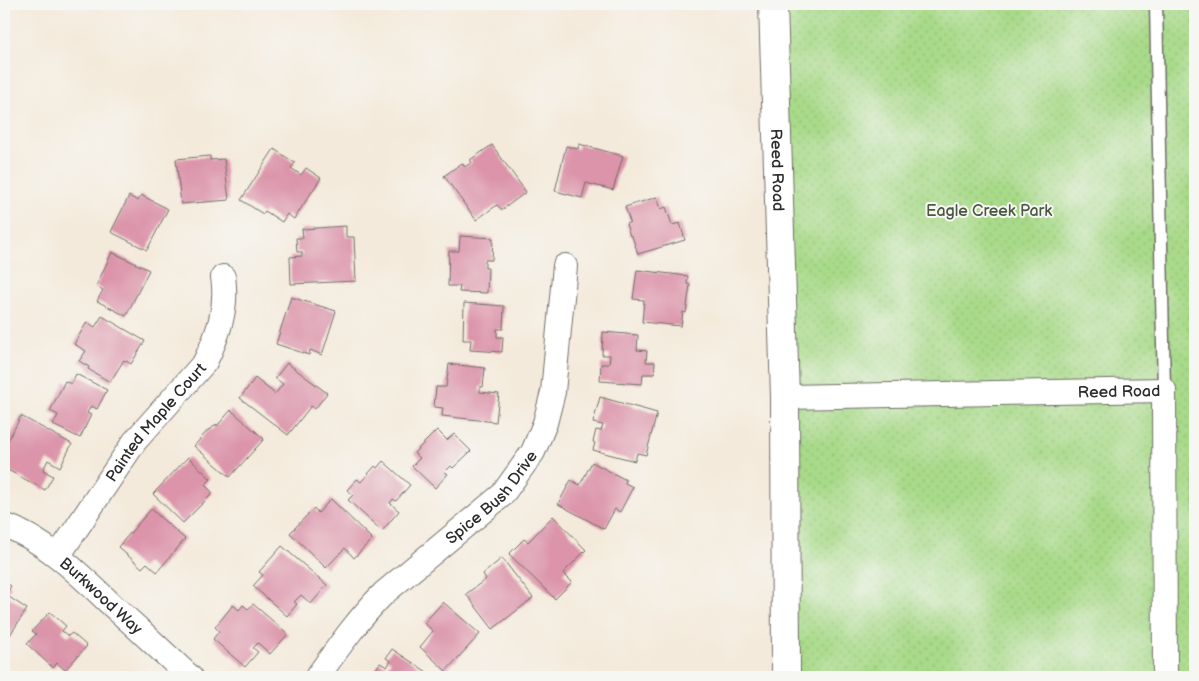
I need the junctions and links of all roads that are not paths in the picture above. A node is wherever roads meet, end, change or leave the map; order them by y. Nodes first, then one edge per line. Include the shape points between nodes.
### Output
1 (773, 4) edge
2 (1156, 4) edge
3 (565, 266) dead end
4 (223, 277) dead end
5 (1164, 390) junction
6 (785, 397) junction
7 (4, 525) edge
8 (58, 556) junction
9 (190, 677) edge
10 (317, 677) edge
11 (786, 677) edge
12 (1165, 677) edge

1 - 6 main road, Reed Road
2 - 5 lane
3 - 10 street, Spice Bush Drive via 553,392 546,423 533,452 502,495 370,607
4 - 8 street, Painted Maple Court via 221,323 204,362 135,440
5 - 6 street, Reed Road
5 - 12 street, Reed Road
6 - 11 main road, Reed Road
7 - 8 street, Burkwood Way
8 - 9 street, Burkwood Way

